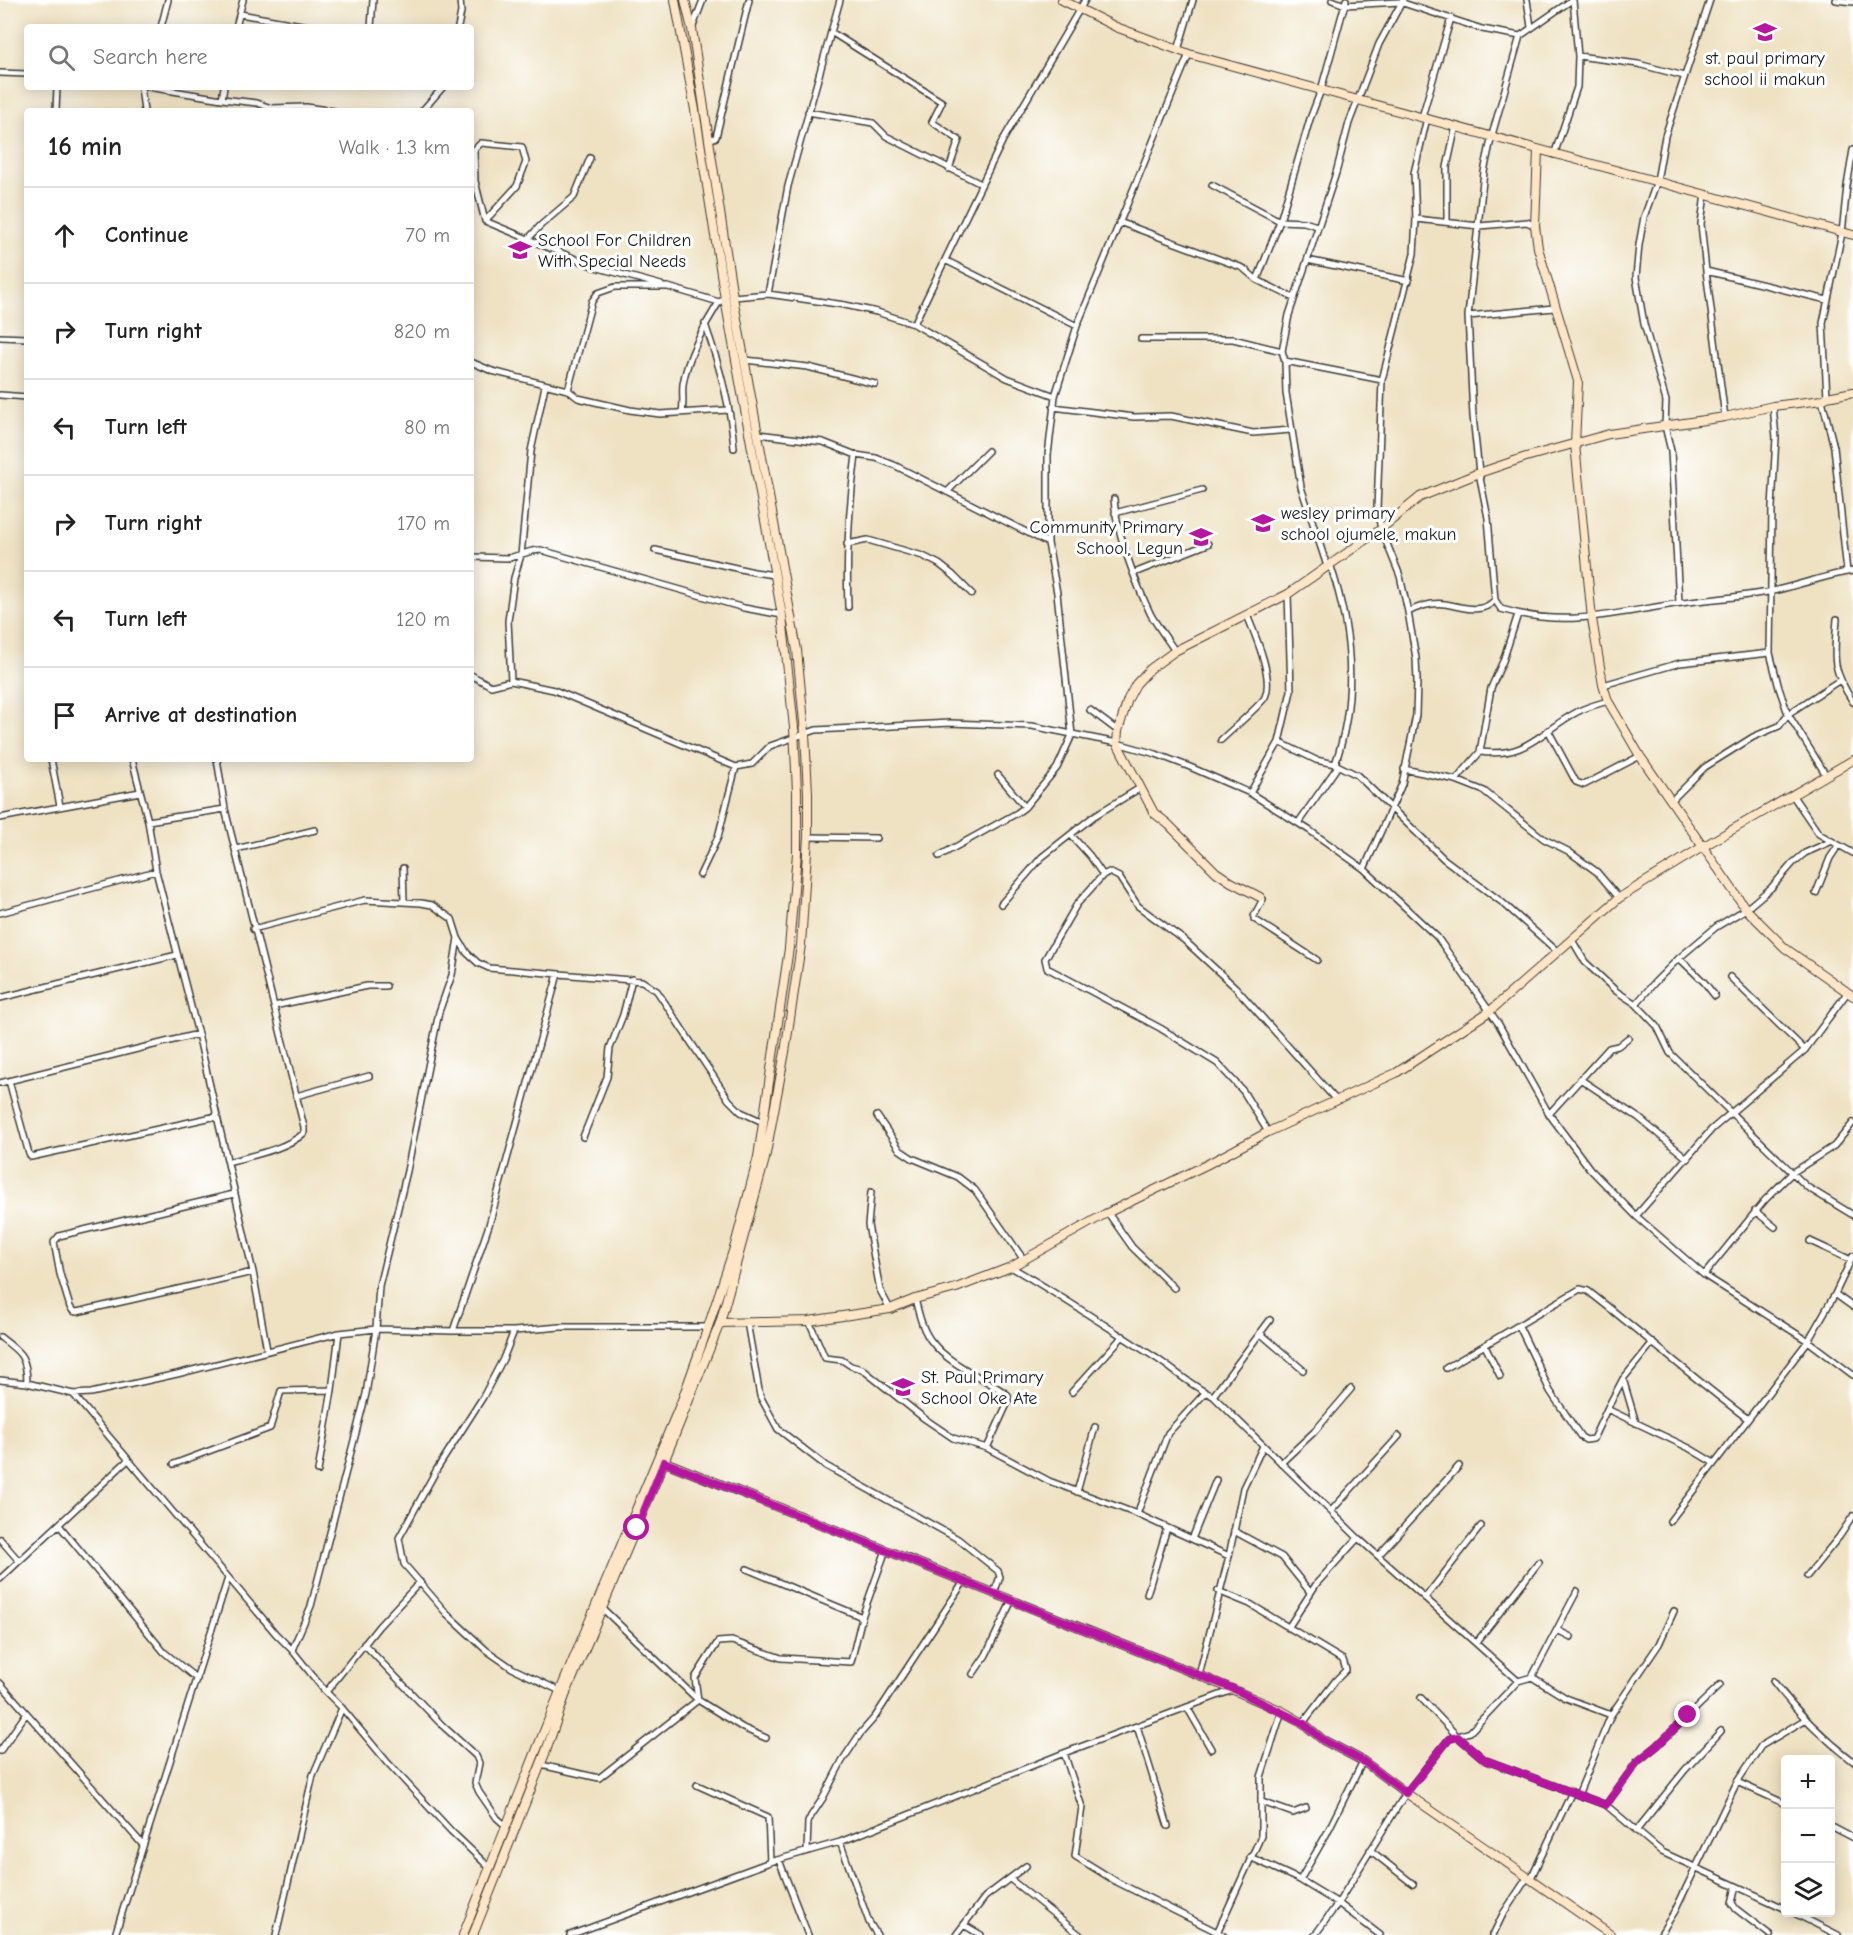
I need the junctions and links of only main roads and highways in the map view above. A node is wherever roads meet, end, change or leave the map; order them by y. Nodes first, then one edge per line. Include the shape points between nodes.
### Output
1 (675, 0) edge
2 (685, 0) edge
3 (1062, 0) edge
4 (1538, 150) junction
5 (1853, 235) edge
6 (726, 299) junction
7 (1853, 392) edge
8 (1575, 444) junction
9 (1853, 760) edge
10 (1704, 846) junction
11 (1260, 897) road end
12 (1850, 995) edge
13 (720, 1323) junction
14 (661, 1461) junction
15 (463, 1935) edge
16 (473, 1935) edge
17 (1611, 1935) edge

1 - 6 main road
2 - 6 main road via 709,140
3 - 4 main road via 1116,27 1189,54
4 - 5 main road
4 - 8 main road via 1538,248 1578,381
6 - 13 main road via 745,360 790,603 805,733 808,837 803,927 785,1052 765,1159
6 - 14 main road via 782,615 794,737 797,853 789,948 758,1157 735,1245
7 - 8 main road via 1609,434
8 - 10 main road via 1592,619 1608,701 1640,756
8 - 11 main road via 1479,473 1420,497 1381,530 1288,594 1175,651 1136,684 1128,699 1117,743 1154,813 1216,872
9 - 10 main road
10 - 12 main road via 1746,909 1785,948
10 - 13 main road via 1619,898 1490,1011 1396,1073 1268,1132 1011,1267 890,1309 809,1321
13 - 14 main road
14 - 15 main road via 560,1691
14 - 16 main road
14 - 17 main road via 965,1580 1282,1711 1323,1740 1363,1761

